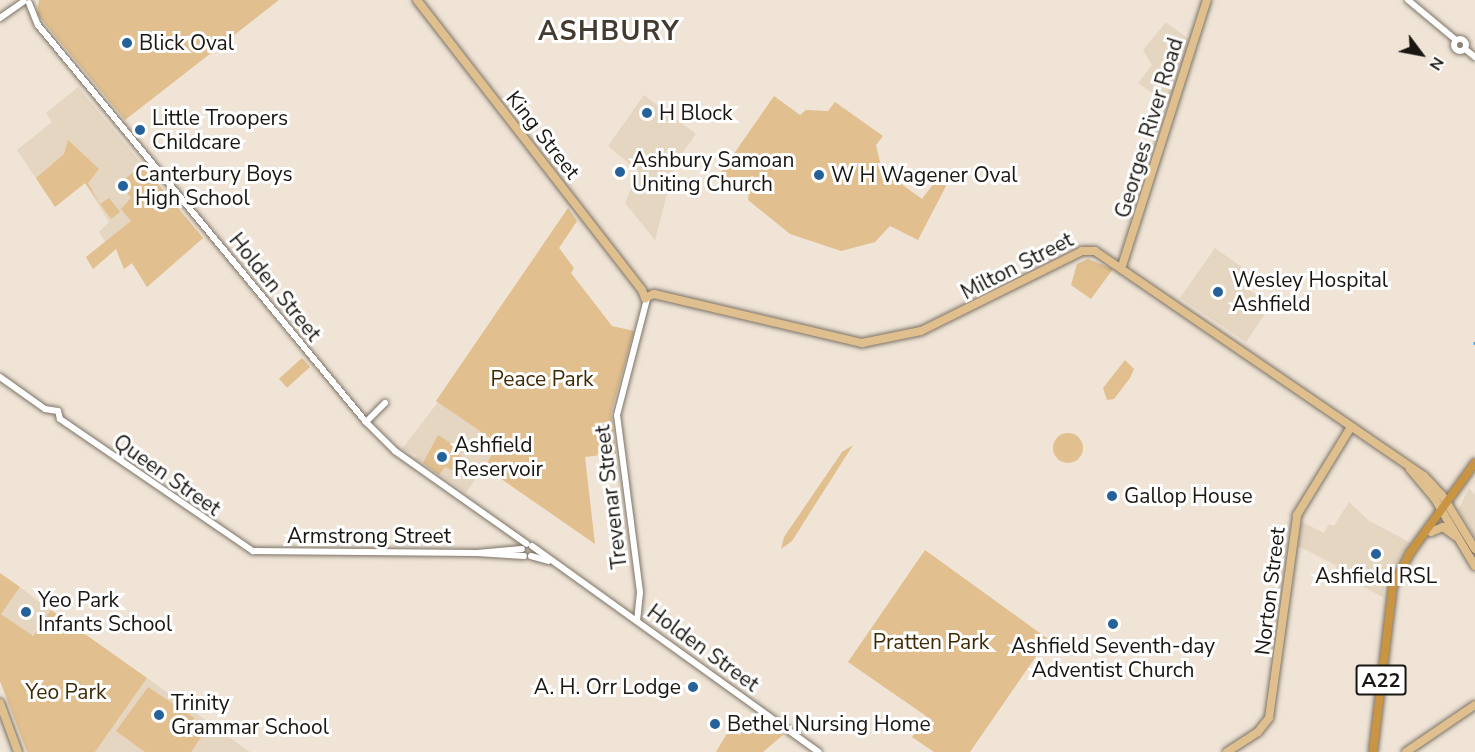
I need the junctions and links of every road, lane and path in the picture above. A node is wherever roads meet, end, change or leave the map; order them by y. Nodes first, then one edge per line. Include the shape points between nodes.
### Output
1 (417, 0) edge
2 (1207, 0) edge
3 (1408, 0) edge
4 (27, 1) edge
5 (0, 18) edge
6 (1475, 57) edge
7 (1122, 266) junction
8 (650, 296) junction
9 (0, 377) edge
10 (385, 404) dead end
11 (366, 422) junction
12 (1351, 427) junction
13 (1475, 463) edge
14 (1475, 470) edge
15 (1446, 508) junction
16 (1431, 532) junction
17 (1461, 542) junction
18 (526, 547) junction
19 (1475, 549) edge
20 (260, 552) joint
21 (477, 553) junction
22 (527, 556) junction
23 (1475, 566) edge
24 (567, 572) junction
25 (1390, 608) junction
26 (637, 621) junction
27 (0, 704) edge
28 (1475, 705) edge
29 (18, 752) edge
30 (819, 752) edge
31 (1227, 752) edge
32 (1373, 752) edge
33 (1406, 752) edge

1 - 8 main road, King Street
2 - 7 main road, Georges River Road
3 - 6 street via 1456,40 1457,50 1465,49
4 - 5 street
4 - 11 street, Holden Street via 30,14 43,32
7 - 8 main road, Milton Street via 1095,251 1082,251 955,317 914,333 862,343
7 - 12 main road, Milton Street
8 - 26 street, Trevenar Street via 617,415 640,592
9 - 20 street, Queen Street via 52,412 53,420 60,418 227,537
10 - 11 street
11 - 18 street, Holden Street via 385,448
12 - 15 main road, Milton Street via 1410,469
12 - 31 main road, Norton Street via 1297,515 1269,717 1258,732
13 - 15 highway, A22
14 - 15 highway, A22
15 - 16 highway, A22
15 - 17 main road
15 - 19 main road
15 - 25 highway, A22 via 1403,563
16 - 17 main road via 1445,528
16 - 25 highway, A22 via 1402,574
17 - 23 main road
18 - 21 street, Armstrong Street
18 - 22 street
18 - 22 street
18 - 24 street, Holden Street
20 - 21 street, Armstrong Street
21 - 22 street, Armstrong Street
22 - 24 street, Holden Street
24 - 26 street, Holden Street
25 - 32 highway, A22
26 - 30 street, Holden Street
27 - 29 main road
28 - 33 main road

